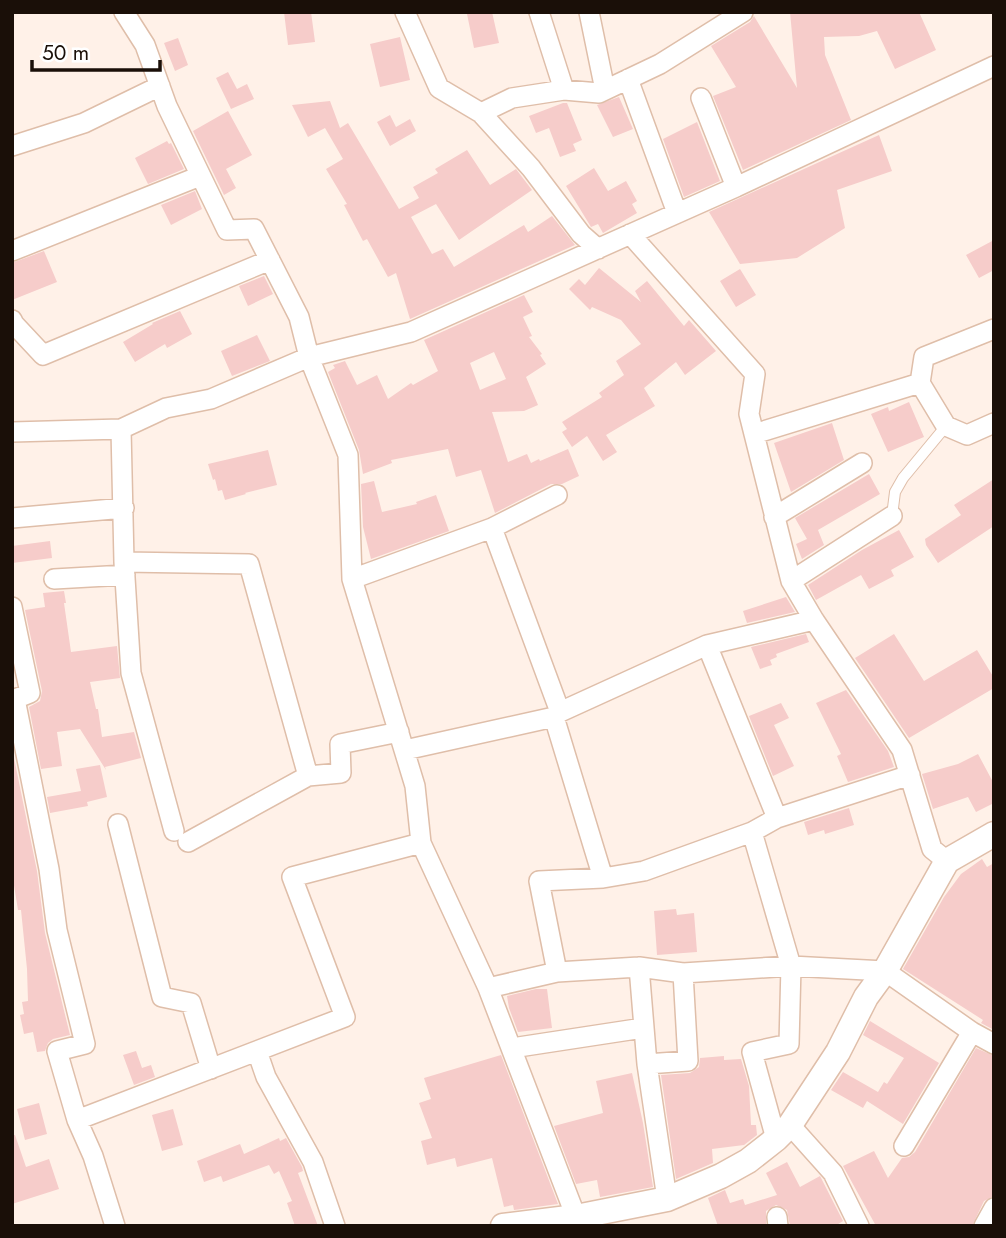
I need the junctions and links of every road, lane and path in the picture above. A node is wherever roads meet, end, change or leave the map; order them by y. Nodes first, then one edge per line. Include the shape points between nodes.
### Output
1 (124, 12) edge
2 (405, 12) edge
3 (539, 12) edge
4 (589, 12) edge
5 (743, 12) edge
6 (994, 66) edge
7 (628, 79) junction
8 (160, 86) junction
9 (564, 90) junction
10 (605, 90) junction
11 (701, 98) dead end
12 (481, 113) junction
13 (12, 146) edge
14 (200, 176) junction
15 (736, 187) junction
16 (677, 213) junction
17 (630, 234) junction
18 (598, 250) junction
19 (12, 251) edge
20 (270, 260) junction
21 (13, 323) edge
22 (994, 330) edge
23 (309, 357) junction
24 (920, 383) junction
25 (994, 424) edge
26 (946, 426) junction
27 (121, 429) junction
28 (12, 432) edge
29 (754, 434) junction
30 (862, 463) dead end
31 (557, 495) dead end
32 (124, 508) junction
33 (892, 516) joint
34 (12, 517) edge
35 (774, 517) junction
36 (492, 528) junction
37 (124, 568) junction
38 (54, 579) dead end
39 (352, 579) junction
40 (791, 581) junction
41 (12, 607) edge
42 (814, 620) junction
43 (707, 645) junction
44 (402, 741) junction
45 (910, 775) junction
46 (308, 776) junction
47 (777, 818) junction
48 (118, 824) dead end
49 (752, 832) junction
50 (994, 834) edge
51 (421, 843) junction
52 (947, 861) junction
53 (603, 878) junction
54 (790, 966) junction
55 (639, 967) junction
56 (885, 971) junction
57 (557, 972) junction
58 (683, 973) junction
59 (488, 988) junction
60 (643, 1028) junction
61 (972, 1032) junction
62 (994, 1044) edge
63 (512, 1048) junction
64 (257, 1051) junction
65 (647, 1064) junction
66 (211, 1069) junction
67 (77, 1120) junction
68 (783, 1132) junction
69 (904, 1146) dead end
70 (667, 1199) junction
71 (994, 1208) edge
72 (576, 1217) junction
73 (115, 1226) edge
74 (335, 1226) edge
75 (503, 1226) edge
76 (859, 1226) edge
77 (984, 1226) edge

1 - 8 street via 145,45
2 - 12 street via 439,88
3 - 9 street
4 - 10 street
5 - 7 street
6 - 15 street
7 - 10 street
7 - 16 street
8 - 13 street via 84,123
8 - 14 street
9 - 10 street
9 - 12 street via 512,99
11 - 15 street
12 - 18 street
14 - 19 street
14 - 20 street via 227,230 254,229
15 - 16 street
16 - 17 street
17 - 18 street
17 - 29 street via 755,374 749,414
18 - 23 street via 411,332
20 - 21 street via 43,355
20 - 23 street via 299,317
22 - 24 street via 924,357
23 - 27 street via 211,399 166,408
23 - 39 street via 348,455
24 - 26 street
24 - 29 street
25 - 26 street via 967,435
26 - 33 lane via 902,478
27 - 28 street
27 - 32 street
29 - 35 street
30 - 35 street
31 - 36 street
32 - 34 street
32 - 37 street
33 - 40 street
35 - 40 street
36 - 39 street
36 - 43 street via 560,712
37 - 38 street
37 - 46 street via 249,564
37 - 46 street via 131,673 181,837
39 - 44 street
40 - 42 street
41 - 67 street via 30,693 15,699 58,930 85,1044 57,1051
42 - 43 street
42 - 45 street via 902,750
43 - 47 street
44 - 46 street via 340,744 341,773
44 - 51 street via 415,786
44 - 53 street via 554,717
45 - 47 street
45 - 52 street via 932,849
47 - 49 street
48 - 66 street via 162,997 191,1003
49 - 53 street via 644,871
49 - 54 street
50 - 52 street
51 - 59 street
51 - 64 street via 292,877 345,1017
52 - 56 street
53 - 57 street via 539,881
54 - 56 street
54 - 58 street
54 - 68 street via 789,1044 752,1052
55 - 57 street
55 - 58 street
55 - 60 street
56 - 61 street
56 - 68 street via 838,1052
57 - 59 street
58 - 65 street via 688,1061
59 - 63 street
60 - 63 street
60 - 65 street
61 - 62 street
61 - 69 street
63 - 72 street
64 - 66 street
64 - 74 street via 266,1077 313,1162
65 - 70 street
66 - 67 street
67 - 73 street
68 - 70 street via 748,1161
68 - 76 street via 832,1173
70 - 72 street
71 - 77 street
72 - 75 street

